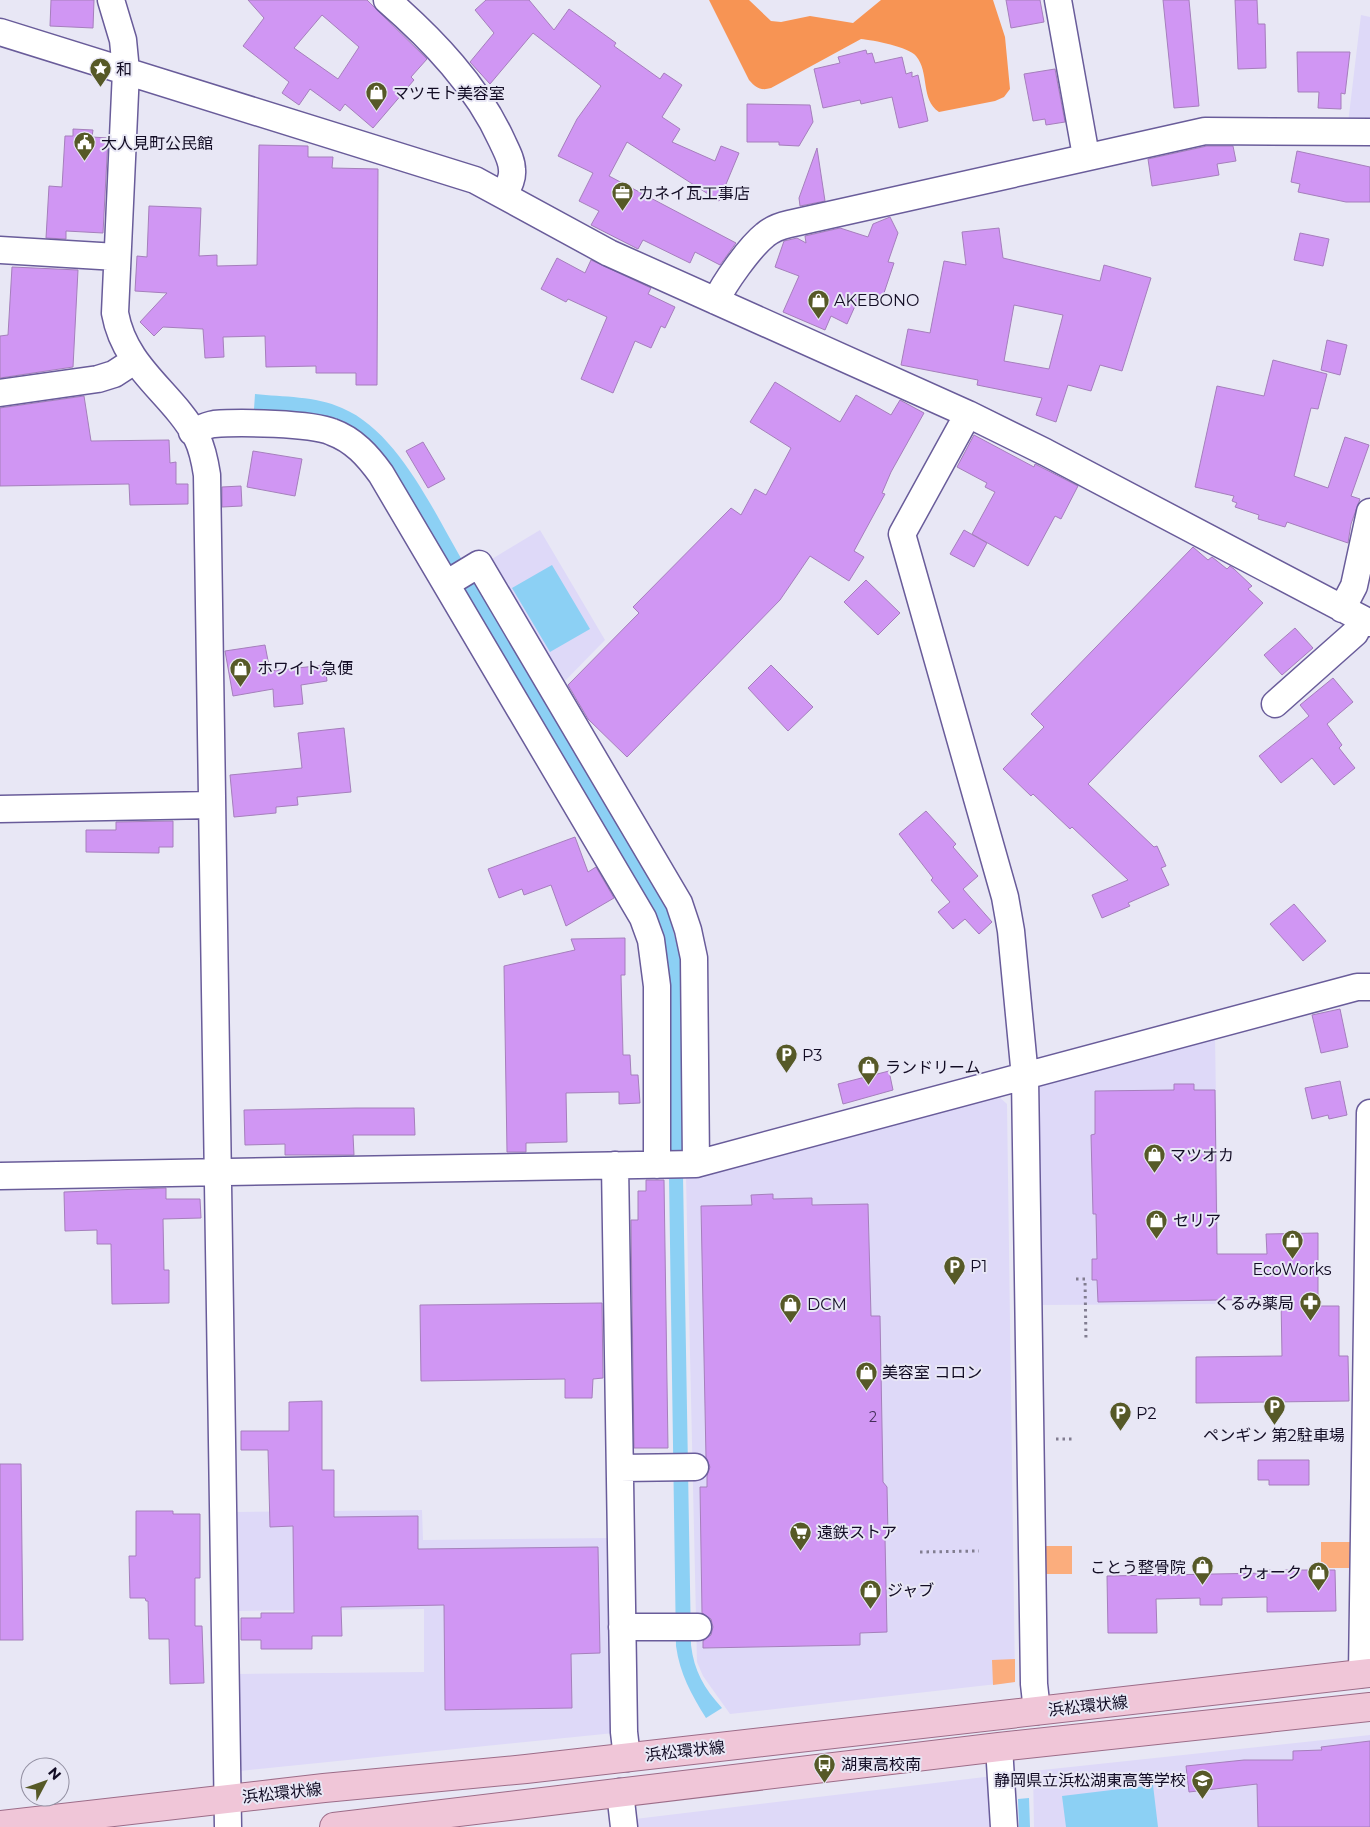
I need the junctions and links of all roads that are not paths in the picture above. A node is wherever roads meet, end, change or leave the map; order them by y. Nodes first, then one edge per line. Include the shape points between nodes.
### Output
1 (111, 0) edge
2 (388, 0) edge
3 (1058, 0) edge
4 (0, 32) edge
5 (126, 71) junction
6 (1370, 132) edge
7 (1086, 156) junction
8 (504, 195) junction
9 (0, 250) edge
10 (117, 257) junction
11 (716, 301) junction
12 (134, 361) junction
13 (0, 394) edge
14 (968, 414) junction
15 (192, 432) junction
16 (1370, 512) edge
17 (446, 584) junction
18 (1358, 617) edge
19 (1275, 704) dead end
20 (212, 806) junction
21 (0, 809) edge
22 (1370, 987) edge
23 (1025, 1077) junction
24 (1370, 1113) edge
25 (696, 1164) junction
26 (615, 1165) junction
27 (658, 1165) junction
28 (218, 1172) junction
29 (0, 1176) edge
30 (685, 1467) dead end
31 (620, 1468) junction
32 (688, 1627) dead end
33 (622, 1628) junction
34 (1366, 1674) edge
35 (1370, 1707) edge
36 (1037, 1711) junction
37 (999, 1747) junction
38 (627, 1758) junction
39 (620, 1792) junction
40 (228, 1799) junction
41 (0, 1825) edge
42 (228, 1827) edge
43 (334, 1827) edge
44 (624, 1827) edge
45 (1004, 1827) edge

1 - 5 street via 123,40
2 - 8 street via 427,37 476,94 490,116 512,170 511,182
3 - 7 street
4 - 5 street
5 - 8 street via 475,180
5 - 10 street
6 - 7 street via 1205,131
7 - 11 street via 775,228 757,243
8 - 11 street via 610,253
9 - 10 street
10 - 12 street via 115,313 123,344
11 - 14 street
12 - 13 street via 114,374 98,379
12 - 15 street
14 - 18 street
14 - 23 street via 902,534 1009,914
15 - 17 street via 212,424 310,426 332,431 351,442 368,456 381,474
15 - 20 street via 204,456 207,475
16 - 18 street via 1354,586
17 - 25 street via 479,564 679,903 694,958
17 - 27 street via 643,918 651,940 657,986
18 - 19 street via 1355,633
20 - 21 street
20 - 28 street
22 - 23 street via 1356,987
23 - 25 street
23 - 36 street
24 - 34 street
25 - 27 street
26 - 27 street
26 - 28 street
26 - 31 street
28 - 29 street
28 - 40 street
30 - 31 street
31 - 33 street
32 - 33 street
33 - 38 street
34 - 36 main road, 浜松環状線
35 - 37 main road, 浜松環状線
36 - 38 main road, 浜松環状線
37 - 39 main road, 浜松環状線
37 - 45 street
38 - 40 main road, 浜松環状線
39 - 43 main road, 浜松環状線
39 - 44 street
40 - 41 main road, 浜松環状線
40 - 42 street

